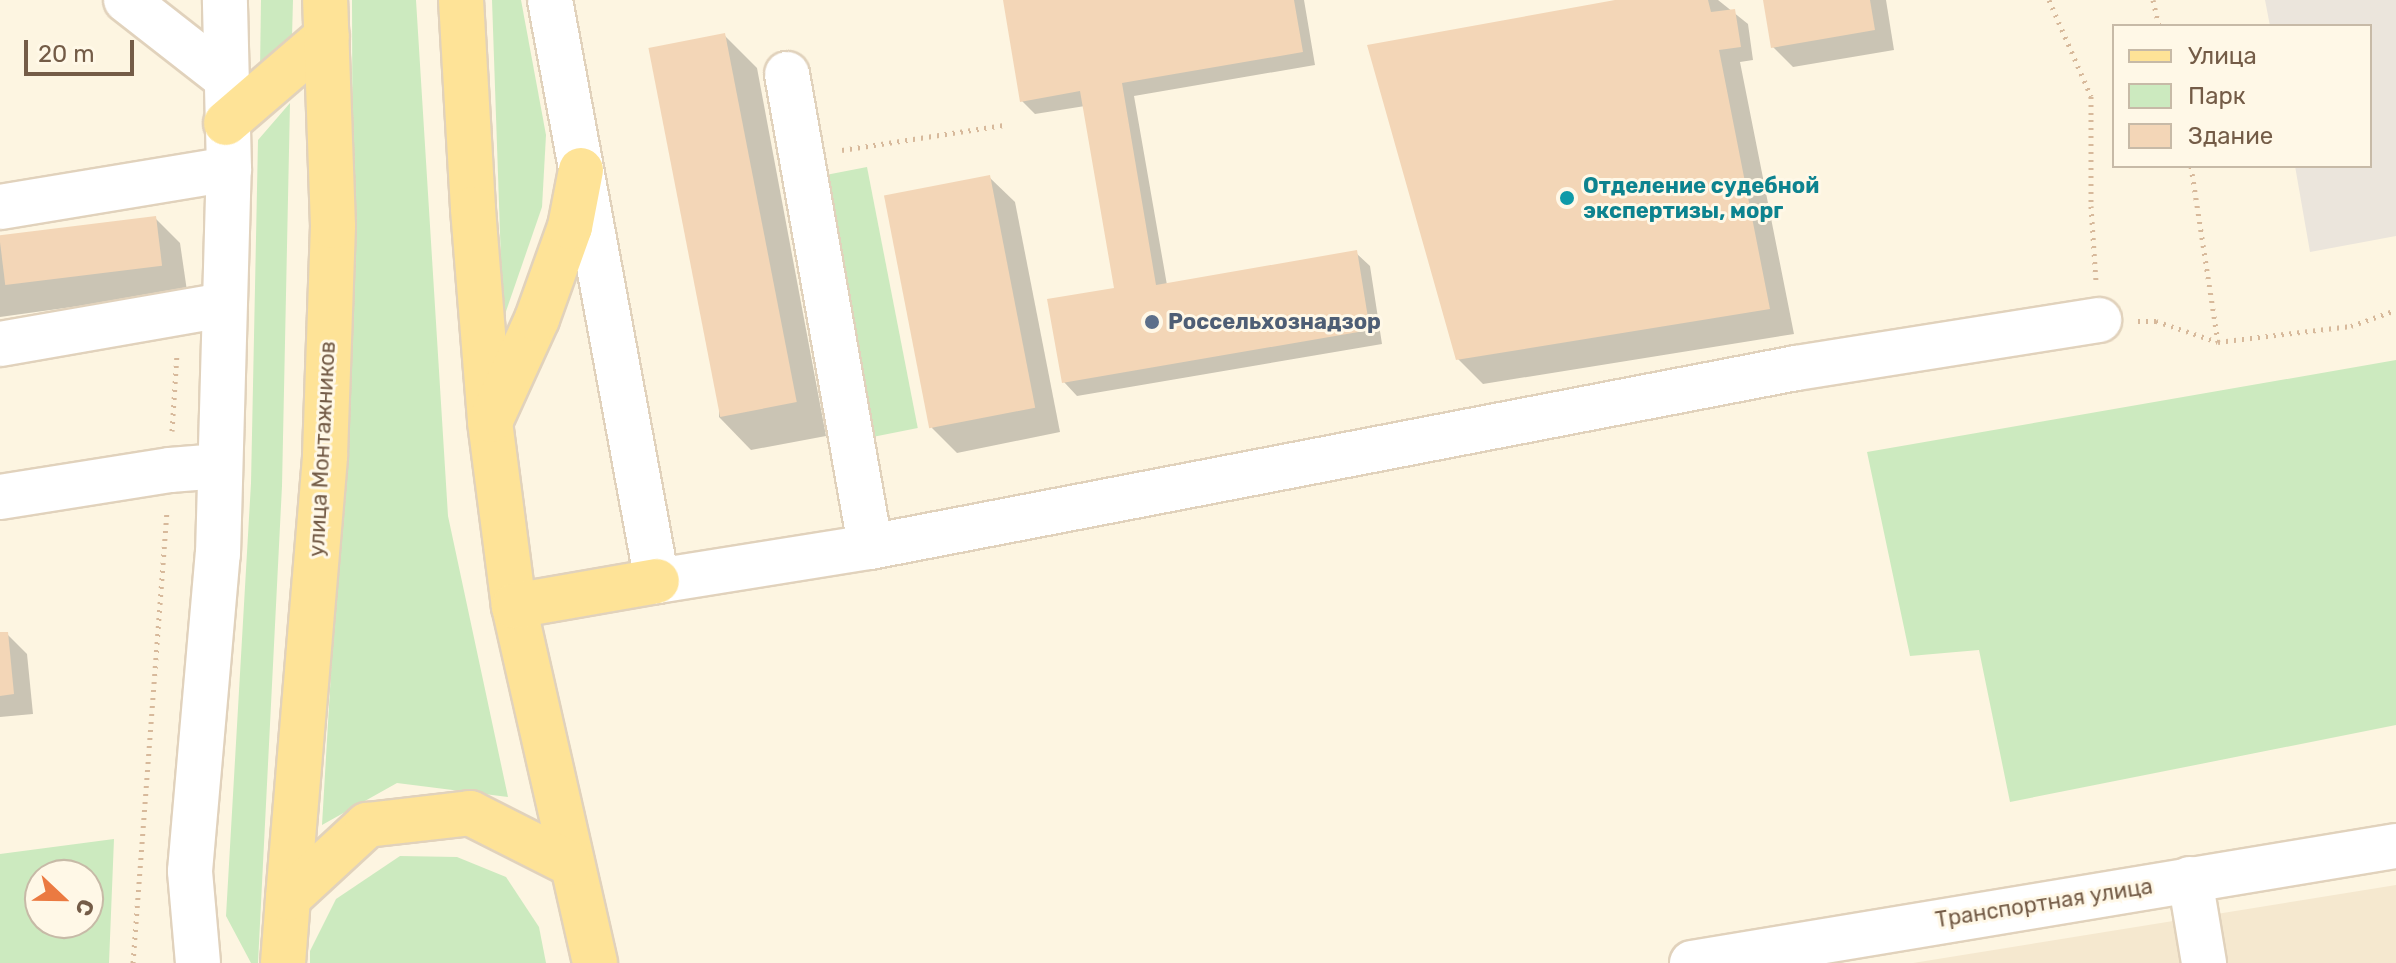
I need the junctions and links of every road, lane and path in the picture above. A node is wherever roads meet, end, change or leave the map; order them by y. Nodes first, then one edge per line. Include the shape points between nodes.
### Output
1 (126, 0) edge
2 (225, 0) edge
3 (461, 0) edge
4 (550, 0) edge
5 (2049, 0) edge
6 (2153, 0) edge
7 (326, 18) edge
8 (2159, 24) edge
9 (787, 74) dead end
10 (226, 78) junction
11 (226, 123) junction
12 (1004, 125) dead end
13 (801, 156) junction
14 (2191, 168) edge
15 (229, 169) junction
16 (581, 170) junction
17 (0, 207) edge
18 (223, 305) junction
19 (2396, 310) edge
20 (2099, 320) junction
21 (2218, 342) junction
22 (0, 344) edge
23 (490, 422) junction
24 (220, 466) junction
25 (0, 497) edge
26 (870, 547) junction
27 (657, 581) junction
28 (514, 606) junction
29 (2396, 846) edge
30 (569, 863) junction
31 (2190, 879) junction
32 (288, 898) junction
33 (1846, 949) edge
34 (2193, 962) edge
35 (198, 963) edge
36 (283, 963) edge
37 (595, 963) edge
38 (1692, 963) edge

1 - 10 street
2 - 10 street
3 - 23 main road
4 - 16 street
5 - 20 path via 2091,96
6 - 8 path
7 - 11 main road
7 - 32 main road, улица Монтажников via 333,226 325,455
9 - 13 street
10 - 11 street
11 - 15 street
12 - 13 path
13 - 26 street
14 - 21 path
15 - 17 street
15 - 18 street
16 - 23 main road via 570,227 537,319
16 - 27 street
18 - 22 street
18 - 24 street
19 - 21 path via 2351,326
20 - 21 path via 2156,321
20 - 26 street via 1796,368
23 - 28 main road
24 - 25 street
24 - 35 street via 218,554 190,871
26 - 27 street
27 - 28 main road
28 - 30 main road
29 - 31 street, Транспортная улица
30 - 32 main road via 470,813 367,825
30 - 37 main road
31 - 33 street, Транспортная улица
31 - 34 street
32 - 36 main road, улица Монтажников
33 - 38 street, Транспортная улица

